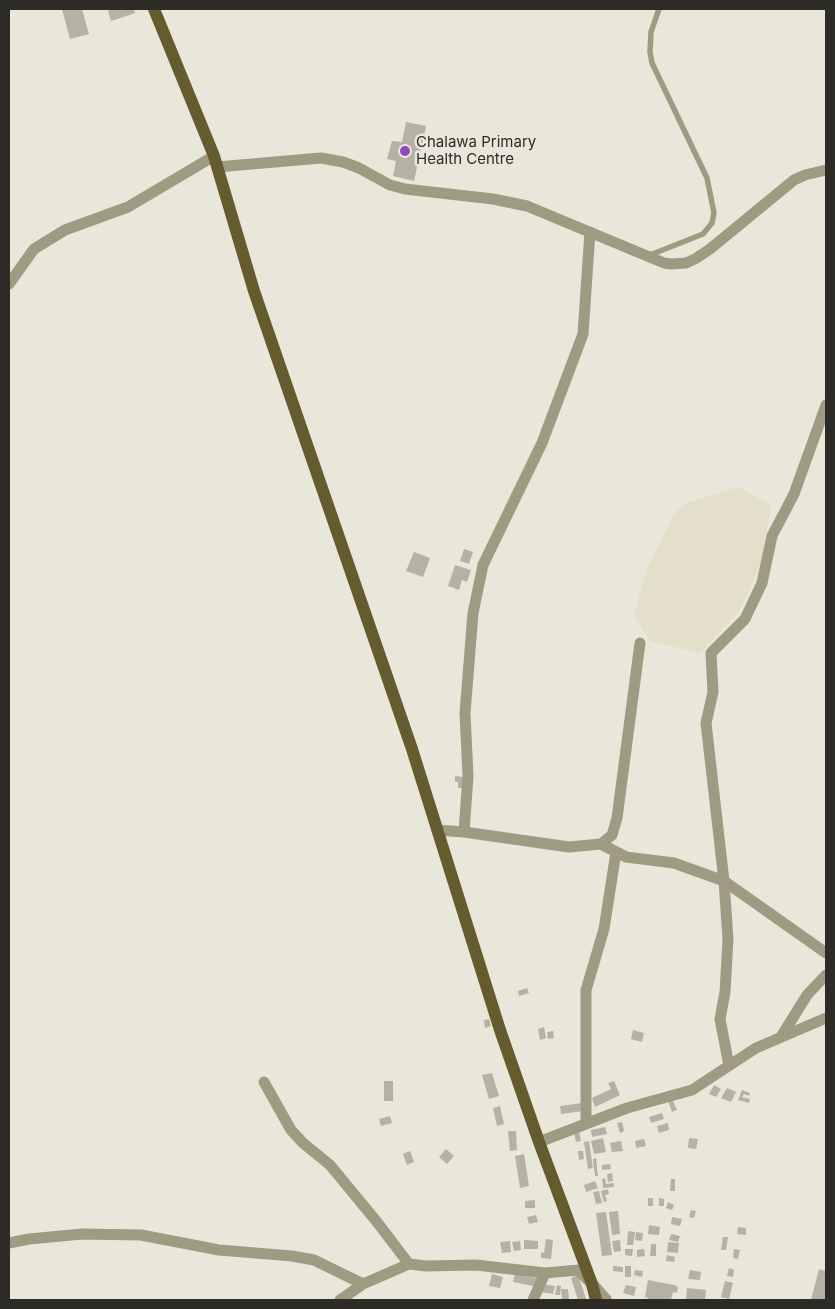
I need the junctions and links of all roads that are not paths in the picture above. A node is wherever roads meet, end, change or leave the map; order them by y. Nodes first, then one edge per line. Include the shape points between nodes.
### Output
1 (154, 9) edge
2 (659, 9) edge
3 (215, 162) junction
4 (826, 170) edge
5 (590, 232) junction
6 (648, 256) junction
7 (9, 284) edge
8 (826, 405) edge
9 (640, 643) dead end
10 (437, 830) junction
11 (464, 832) junction
12 (601, 844) junction
13 (616, 852) junction
14 (724, 881) junction
15 (826, 953) edge
16 (826, 975) edge
17 (826, 1018) edge
18 (781, 1037) junction
19 (729, 1066) junction
20 (264, 1082) dead end
21 (586, 1124) junction
22 (539, 1142) junction
23 (9, 1243) edge
24 (409, 1264) junction
25 (545, 1273) junction
26 (363, 1284) junction
27 (592, 1284) junction
28 (340, 1300) edge
29 (533, 1300) edge
30 (596, 1300) edge
31 (606, 1300) edge

1 - 3 main road
2 - 6 lane via 651,32 652,63 707,178 714,213 712,223 703,234
3 - 5 street via 329,159 359,168 390,185 527,206
3 - 7 street via 128,207 65,230 34,249
3 - 10 main road via 254,291
4 - 6 street via 794,180 695,259 671,264
5 - 6 street
5 - 11 street via 583,334 542,443 483,565 473,613 465,713 468,776
8 - 14 street via 794,494 772,536 762,583 745,619 711,653 713,692 706,723
9 - 12 street via 617,818 612,835
10 - 11 street
10 - 22 main road
11 - 12 street via 570,847
12 - 13 street
13 - 14 street via 626,857 674,864
13 - 21 street via 604,929 586,990
14 - 15 street
14 - 19 street via 728,939 720,1019
16 - 18 street via 807,995
17 - 18 street
18 - 19 street via 756,1048
19 - 21 street via 692,1090 627,1108
20 - 24 street via 290,1130 330,1165
21 - 22 street
22 - 27 main road
23 - 26 street via 82,1234 142,1235 219,1250 314,1260
24 - 25 street via 476,1265
24 - 26 street
25 - 27 street via 578,1270
25 - 29 street
26 - 28 street
27 - 30 main road
27 - 31 street

